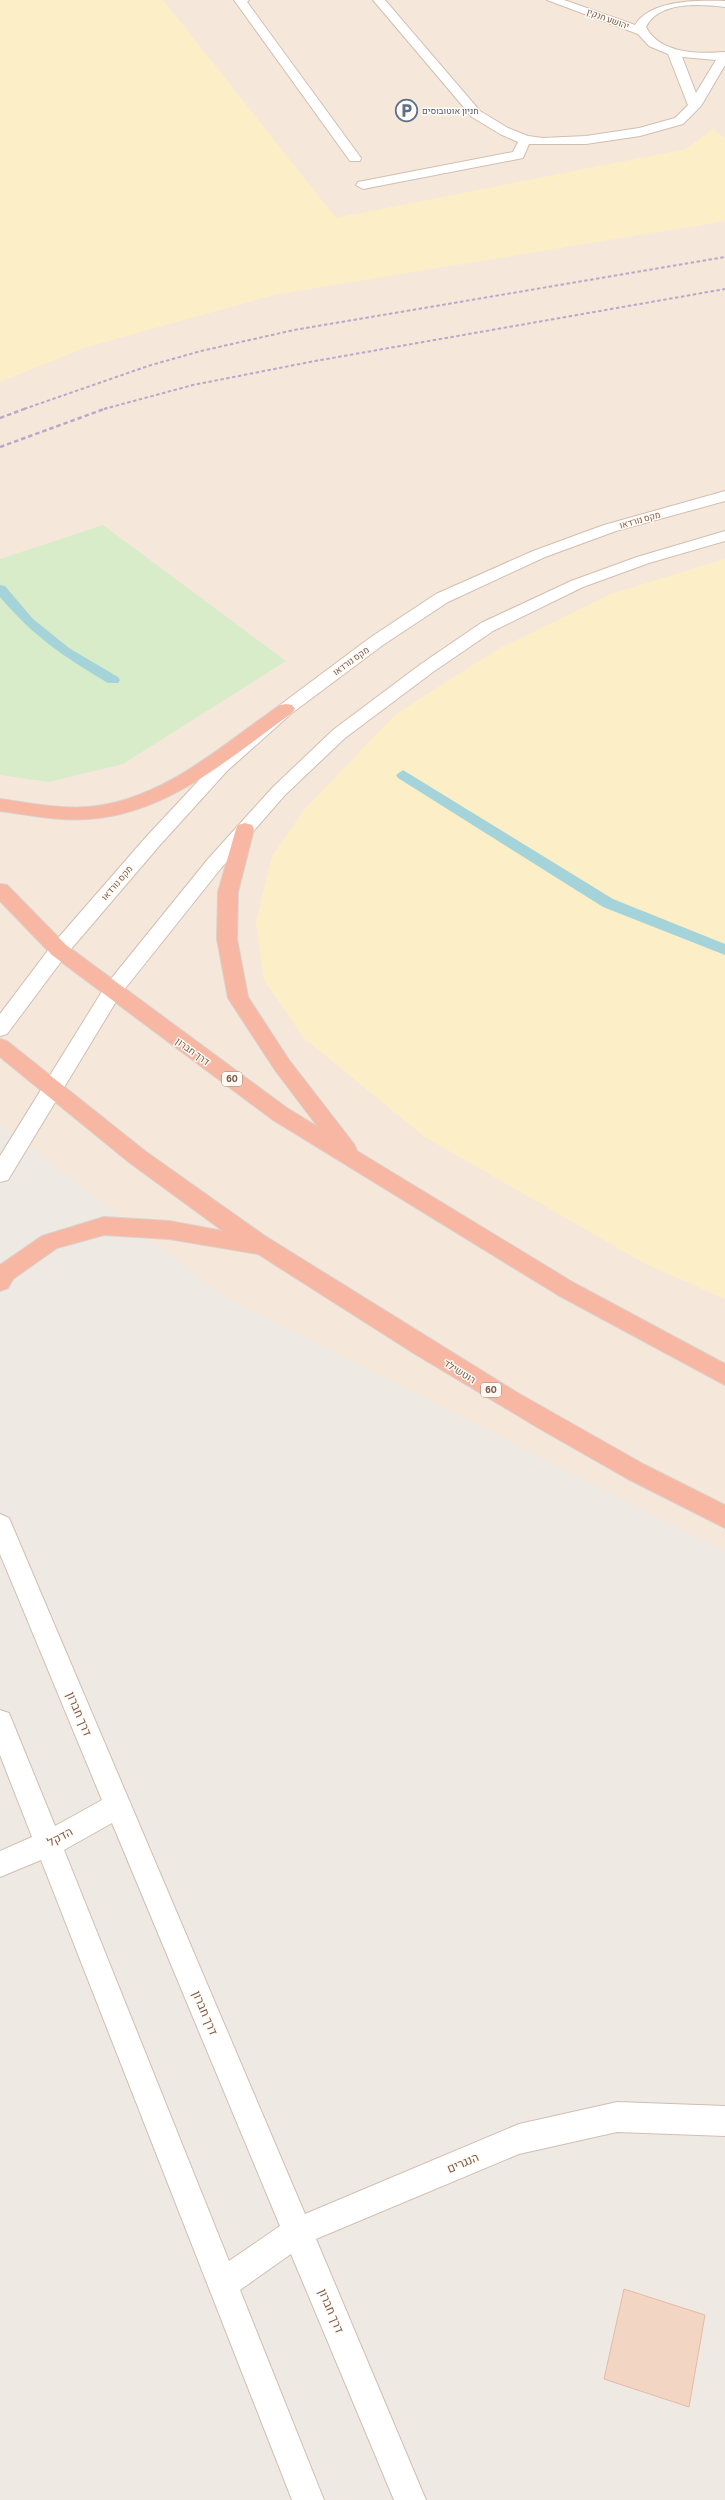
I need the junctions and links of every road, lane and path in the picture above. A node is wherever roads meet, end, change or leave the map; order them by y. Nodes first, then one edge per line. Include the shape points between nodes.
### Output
1 (243, 0) edge
2 (379, 0) edge
3 (553, 0) edge
4 (649, 0) edge
5 (676, 3) junction
6 (725, 4) edge
7 (642, 31) junction
8 (673, 51) junction
9 (725, 56) edge
10 (695, 106) junction
11 (525, 140) junction
12 (354, 158) dead end
13 (363, 185) dead end
14 (725, 496) edge
15 (725, 536) edge
16 (286, 708) junction
17 (0, 805) edge
18 (245, 829) junction
19 (0, 890) edge
20 (59, 950) junction
21 (113, 990) junction
22 (0, 1029) edge
23 (0, 1046) edge
24 (53, 1091) junction
25 (356, 1162) junction
26 (0, 1174) edge
27 (266, 1246) junction
28 (0, 1282) edge
29 (725, 1375) edge
30 (725, 1517) edge
31 (0, 1525) edge
32 (0, 1722) edge
33 (118, 1806) junction
34 (48, 1844) junction
35 (0, 1864) edge
36 (725, 2121) edge
37 (297, 2232) junction
38 (223, 2284) junction
39 (308, 2500) edge
40 (410, 2500) edge

1 - 12 street via 240,0
2 - 11 street via 476,114
3 - 7 street, יהושע חנקין
4 - 5 street
5 - 6 street
5 - 7 street via 648,14 641,22
7 - 8 street via 652,42
8 - 9 street via 699,56
8 - 10 street
9 - 10 street
10 - 11 street via 679,121 640,132 586,140
11 - 13 street via 518,155
14 - 16 street, מקס נורדאו via 610,528 539,554 442,598 377,641
15 - 18 street via 643,560 577,584 487,627 339,734 279,791
16 - 17 highway via 175,787 131,805 88,813 48,812
16 - 20 street, מקס נורדאו via 221,767
18 - 21 street via 214,863
18 - 25 highway via 228,892 227,940 238,998 282,1065
19 - 20 highway, דרך חברון / 60
20 - 21 highway, דרך חברון / 60
20 - 22 street
21 - 24 street
21 - 25 highway, דרך חברון / 60 via 280,1114
23 - 24 highway, 60
24 - 26 street
24 - 27 highway, 60 via 186,1192
25 - 29 highway, 60 via 566,1289
27 - 28 highway via 169,1230 104,1226 50,1242 5,1273
27 - 30 highway, רוטשילד / 60 via 484,1386 648,1479
31 - 33 street, דרך חברון
32 - 34 street
33 - 34 street, הדקל
33 - 37 street, דרך חברון
34 - 35 street, הדקל
34 - 38 street
36 - 37 street, הנגרים via 617,2117 519,2140
37 - 38 street, הנגרים
37 - 40 street, דרך חברון
38 - 39 street

